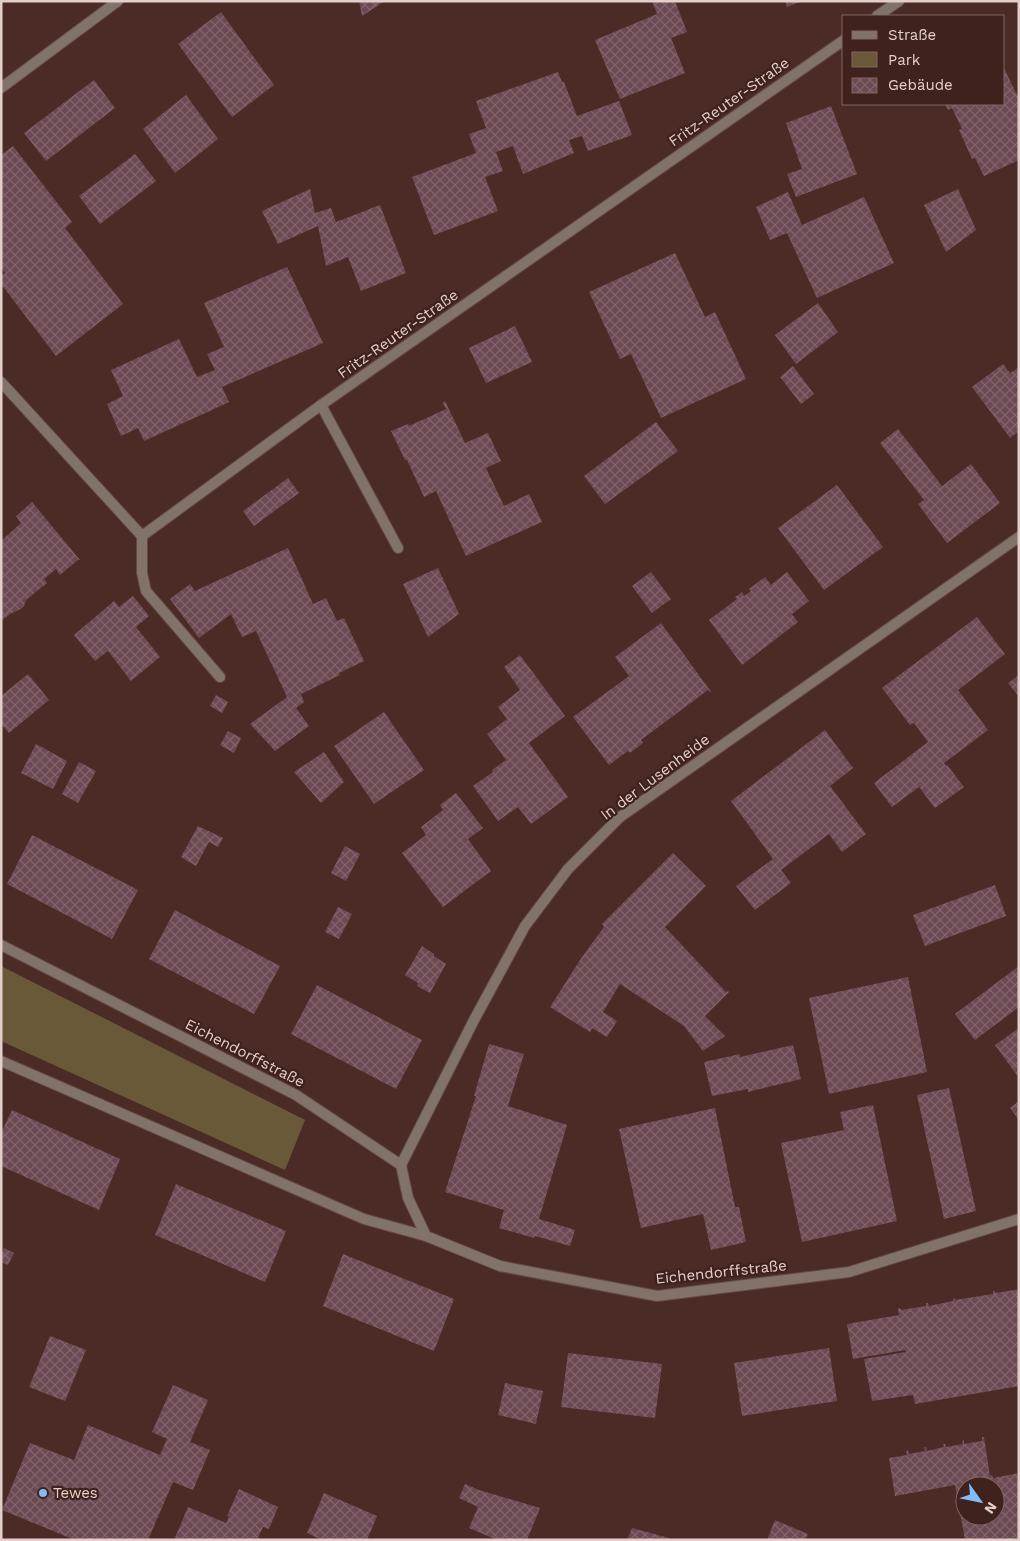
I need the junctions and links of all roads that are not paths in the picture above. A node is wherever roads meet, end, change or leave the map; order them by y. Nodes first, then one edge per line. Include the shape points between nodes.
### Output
1 (118, 1) edge
2 (899, 1) edge
3 (879, 15) edge
4 (842, 41) edge
5 (1, 88) edge
6 (1, 382) edge
7 (321, 406) junction
8 (142, 536) junction
9 (1019, 537) edge
10 (398, 548) dead end
11 (220, 677) dead end
12 (1, 945) edge
13 (1, 1061) edge
14 (401, 1165) junction
15 (1019, 1219) edge
16 (426, 1236) junction

1 - 5 street
2 - 3 street
4 - 7 street, Fritz-Reuter-Straße
6 - 8 street
7 - 8 street, Fritz-Reuter-Straße
7 - 10 street
8 - 11 street via 142,573 146,591
9 - 14 street, In der Lusenheide via 620,818 568,869 525,926
12 - 14 street, Eichendorffstraße via 296,1095
13 - 16 street, Eichendorffstraße via 364,1219
14 - 16 street via 408,1198
15 - 16 street, Eichendorffstraße via 849,1272 657,1296 500,1266

